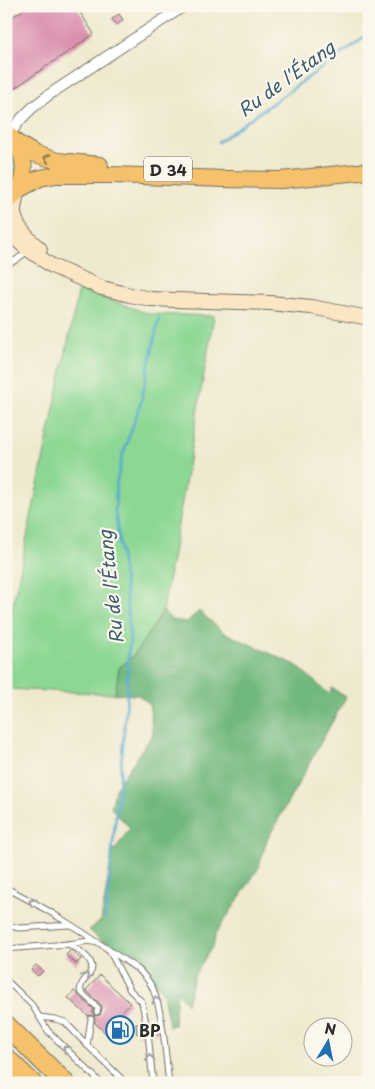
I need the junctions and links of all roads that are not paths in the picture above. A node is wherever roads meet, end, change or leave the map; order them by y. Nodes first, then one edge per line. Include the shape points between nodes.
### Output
1 (184, 6) edge
2 (11, 137) edge
3 (369, 171) edge
4 (322, 175) junction
5 (13, 195) edge
6 (6, 231) edge
7 (29, 250) junction
8 (6, 265) edge
9 (76, 277) junction
10 (369, 318) edge
11 (6, 888) edge
12 (6, 924) edge
13 (70, 924) junction
14 (96, 942) junction
15 (68, 944) junction
16 (6, 949) edge
17 (109, 951) junction
18 (6, 980) edge
19 (97, 1012) dead end
20 (40, 1017) junction
21 (91, 1019) dead end
22 (146, 1024) dead end
23 (6, 1025) edge
24 (148, 1033) dead end
25 (87, 1045) junction
26 (6, 1058) edge
27 (6, 1079) edge
28 (9, 1083) edge
29 (32, 1083) edge
30 (65, 1083) edge
31 (101, 1083) edge
32 (126, 1083) edge
33 (153, 1083) edge
34 (169, 1083) edge

1 - 2 street via 50,94 21,119
4 -> 2 main road, D 34 via 73,163 43,157
2 - 5 main road via 24,159 23,177
3 - 4 main road, D 34
4 - 5 main road, D 34 via 280,180 56,175 40,178
5 - 9 main road via 18,223 44,253
6 - 7 main road
7 - 8 lane
7 - 9 main road
9 - 10 main road via 130,296 270,303
13 -> 11 lane
12 - 13 lane via 19,928
13 - 14 lane
14 - 15 lane
14 - 17 lane
15 - 16 lane
19 -> 15 lane via 98,1008 80,991 92,968 91,962
17 - 22 lane via 130,990 142,1002
34 -> 17 lane via 160,1012 153,989 139,970
18 - 20 lane via 32,1004
20 - 25 lane via 65,1022
31 -> 20 lane via 48,1031
21 - 25 lane
23 - 30 highway
33 -> 24 lane
25 - 32 lane
26 - 29 highway
27 - 28 lane

